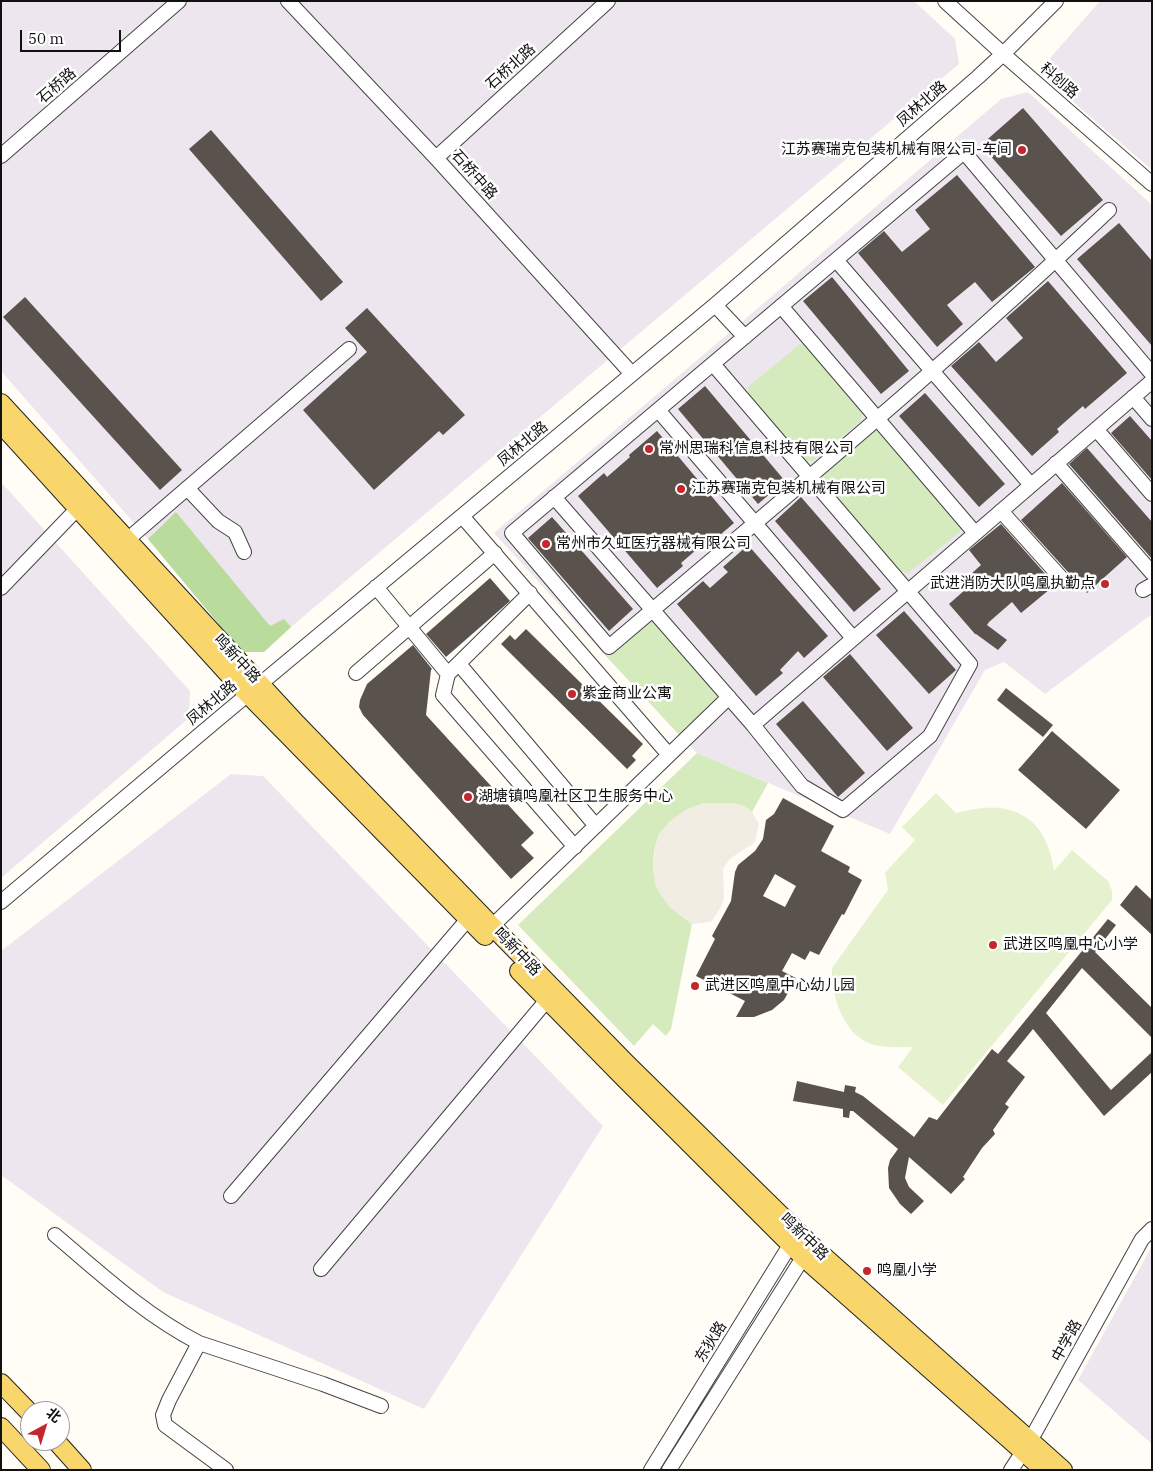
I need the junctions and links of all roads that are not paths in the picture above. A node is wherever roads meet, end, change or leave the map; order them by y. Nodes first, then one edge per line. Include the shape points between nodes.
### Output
1 (179, 1) edge
2 (288, 1) edge
3 (608, 1) edge
4 (945, 1) edge
5 (1056, 1) edge
6 (1003, 54) junction
7 (1, 156) edge
8 (436, 158) junction
9 (1152, 184) edge
10 (1109, 210) dead end
11 (836, 260) junction
12 (1056, 261) junction
13 (715, 305) junction
14 (781, 306) junction
15 (745, 337) junction
16 (349, 349) dead end
17 (713, 364) junction
18 (932, 371) junction
19 (632, 374) junction
20 (1152, 374) edge
21 (1152, 381) edge
22 (1133, 397) junction
23 (1, 403) edge
24 (658, 410) junction
25 (877, 418) junction
26 (1152, 419) edge
27 (1, 424) edge
28 (1096, 429) junction
29 (1056, 463) junction
30 (809, 476) junction
31 (1031, 485) junction
32 (187, 488) junction
33 (1152, 494) edge
34 (554, 497) junction
35 (78, 508) junction
36 (1001, 511) junction
37 (462, 516) junction
38 (754, 522) junction
39 (975, 534) junction
40 (122, 544) junction
41 (244, 552) dead end
42 (494, 553) junction
43 (1152, 573) edge
44 (1063, 580) dead end
45 (376, 587) junction
46 (1, 588) edge
47 (908, 592) junction
48 (530, 593) junction
49 (653, 609) junction
50 (409, 627) junction
51 (853, 638) junction
52 (459, 664) junction
53 (356, 673) dead end
54 (448, 674) junction
55 (254, 689) junction
56 (729, 697) junction
57 (753, 725) junction
58 (670, 755) junction
59 (596, 826) junction
60 (575, 846) junction
61 (1, 902) edge
62 (468, 919) junction
63 (488, 931) junction
64 (546, 1000) junction
65 (231, 1196) dead end
66 (1152, 1229) edge
67 (55, 1235) dead end
68 (794, 1238) junction
69 (807, 1251) junction
70 (321, 1269) dead end
71 (199, 1343) junction
72 (1, 1383) edge
73 (20, 1403) edge
74 (381, 1406) dead end
75 (1, 1427) edge
76 (1027, 1446) junction
77 (65, 1451) edge
78 (41, 1470) edge
79 (82, 1470) edge
80 (226, 1470) edge
81 (651, 1470) edge
82 (669, 1470) edge
83 (1011, 1470) edge
84 (1044, 1470) edge
85 (1063, 1470) edge

1 - 7 street, 石桥路
2 - 8 street, 石桥中路
3 - 8 street, 石桥北路
4 - 6 street, 科创路
5 - 6 street, 凤林北路
6 - 9 street, 科创路
6 - 13 street, 凤林北路
8 - 19 street, 石桥中路
10 - 12 street
11 - 12 street via 964,152
11 - 14 street
11 - 18 street
12 - 18 street
12 - 20 street
13 - 15 street
13 - 19 street, 凤林北路
14 - 15 street
14 - 25 street
15 - 17 street
16 - 32 street
17 - 24 street
17 - 30 street
18 - 25 street
18 - 31 street
19 - 37 street, 凤林北路
21 - 22 street
22 - 26 street
22 - 28 street
23 - 40 main road, 鸣新中路
24 - 34 street
24 - 38 street
25 - 30 street
25 - 39 street
27 - 35 main road, 鸣新中路
28 - 29 street
28 - 33 street
29 - 31 street
29 - 43 street
30 - 38 street
30 - 47 street
31 - 36 street
32 - 40 street
32 - 41 street via 218,521 235,532
34 - 49 street
34 - 49 street via 512,533 608,647
35 - 40 main road, 鸣新中路
35 - 46 street
36 - 39 street
36 - 44 street
37 - 42 street
37 - 45 street, 凤林北路
38 - 49 street
38 - 51 street
39 - 47 street
40 - 55 main road, 鸣新中路
42 - 48 street
42 - 50 street
45 - 50 street
45 - 55 street, 凤林北路
47 - 51 street
47 - 57 street via 970,664 930,736 843,810 802,786
48 - 52 street
48 - 58 street
49 - 56 street
50 - 53 street
50 - 54 street
51 - 57 street
52 - 54 street
52 - 59 street
54 - 60 street via 443,694
55 - 61 street, 凤林北路
55 - 62 main road, 鸣新中路
55 - 63 main road, 鸣新中路
56 - 57 street
56 - 58 street
58 - 59 street
59 - 60 street
60 - 63 street
62 - 63 main road, 鸣新中路
62 - 65 street
63 - 64 main road, 鸣新中路
63 - 68 main road, 鸣新中路 via 626,1062
64 - 68 main road, 鸣新中路
64 - 70 street
66 - 76 street, 中学路 via 1142,1239
67 - 71 street via 156,1318
68 - 69 main road, 鸣新中路
68 - 81 street, 东狄路
69 - 76 main road, 鸣新中路
69 - 82 street
71 - 74 street
71 - 80 street via 174,1388 163,1415 165,1425
72 - 73 main road
75 - 78 main road
76 - 83 street, 中学路
76 - 84 main road, 鸣新中路
76 - 85 main road, 鸣新中路
77 - 79 main road

